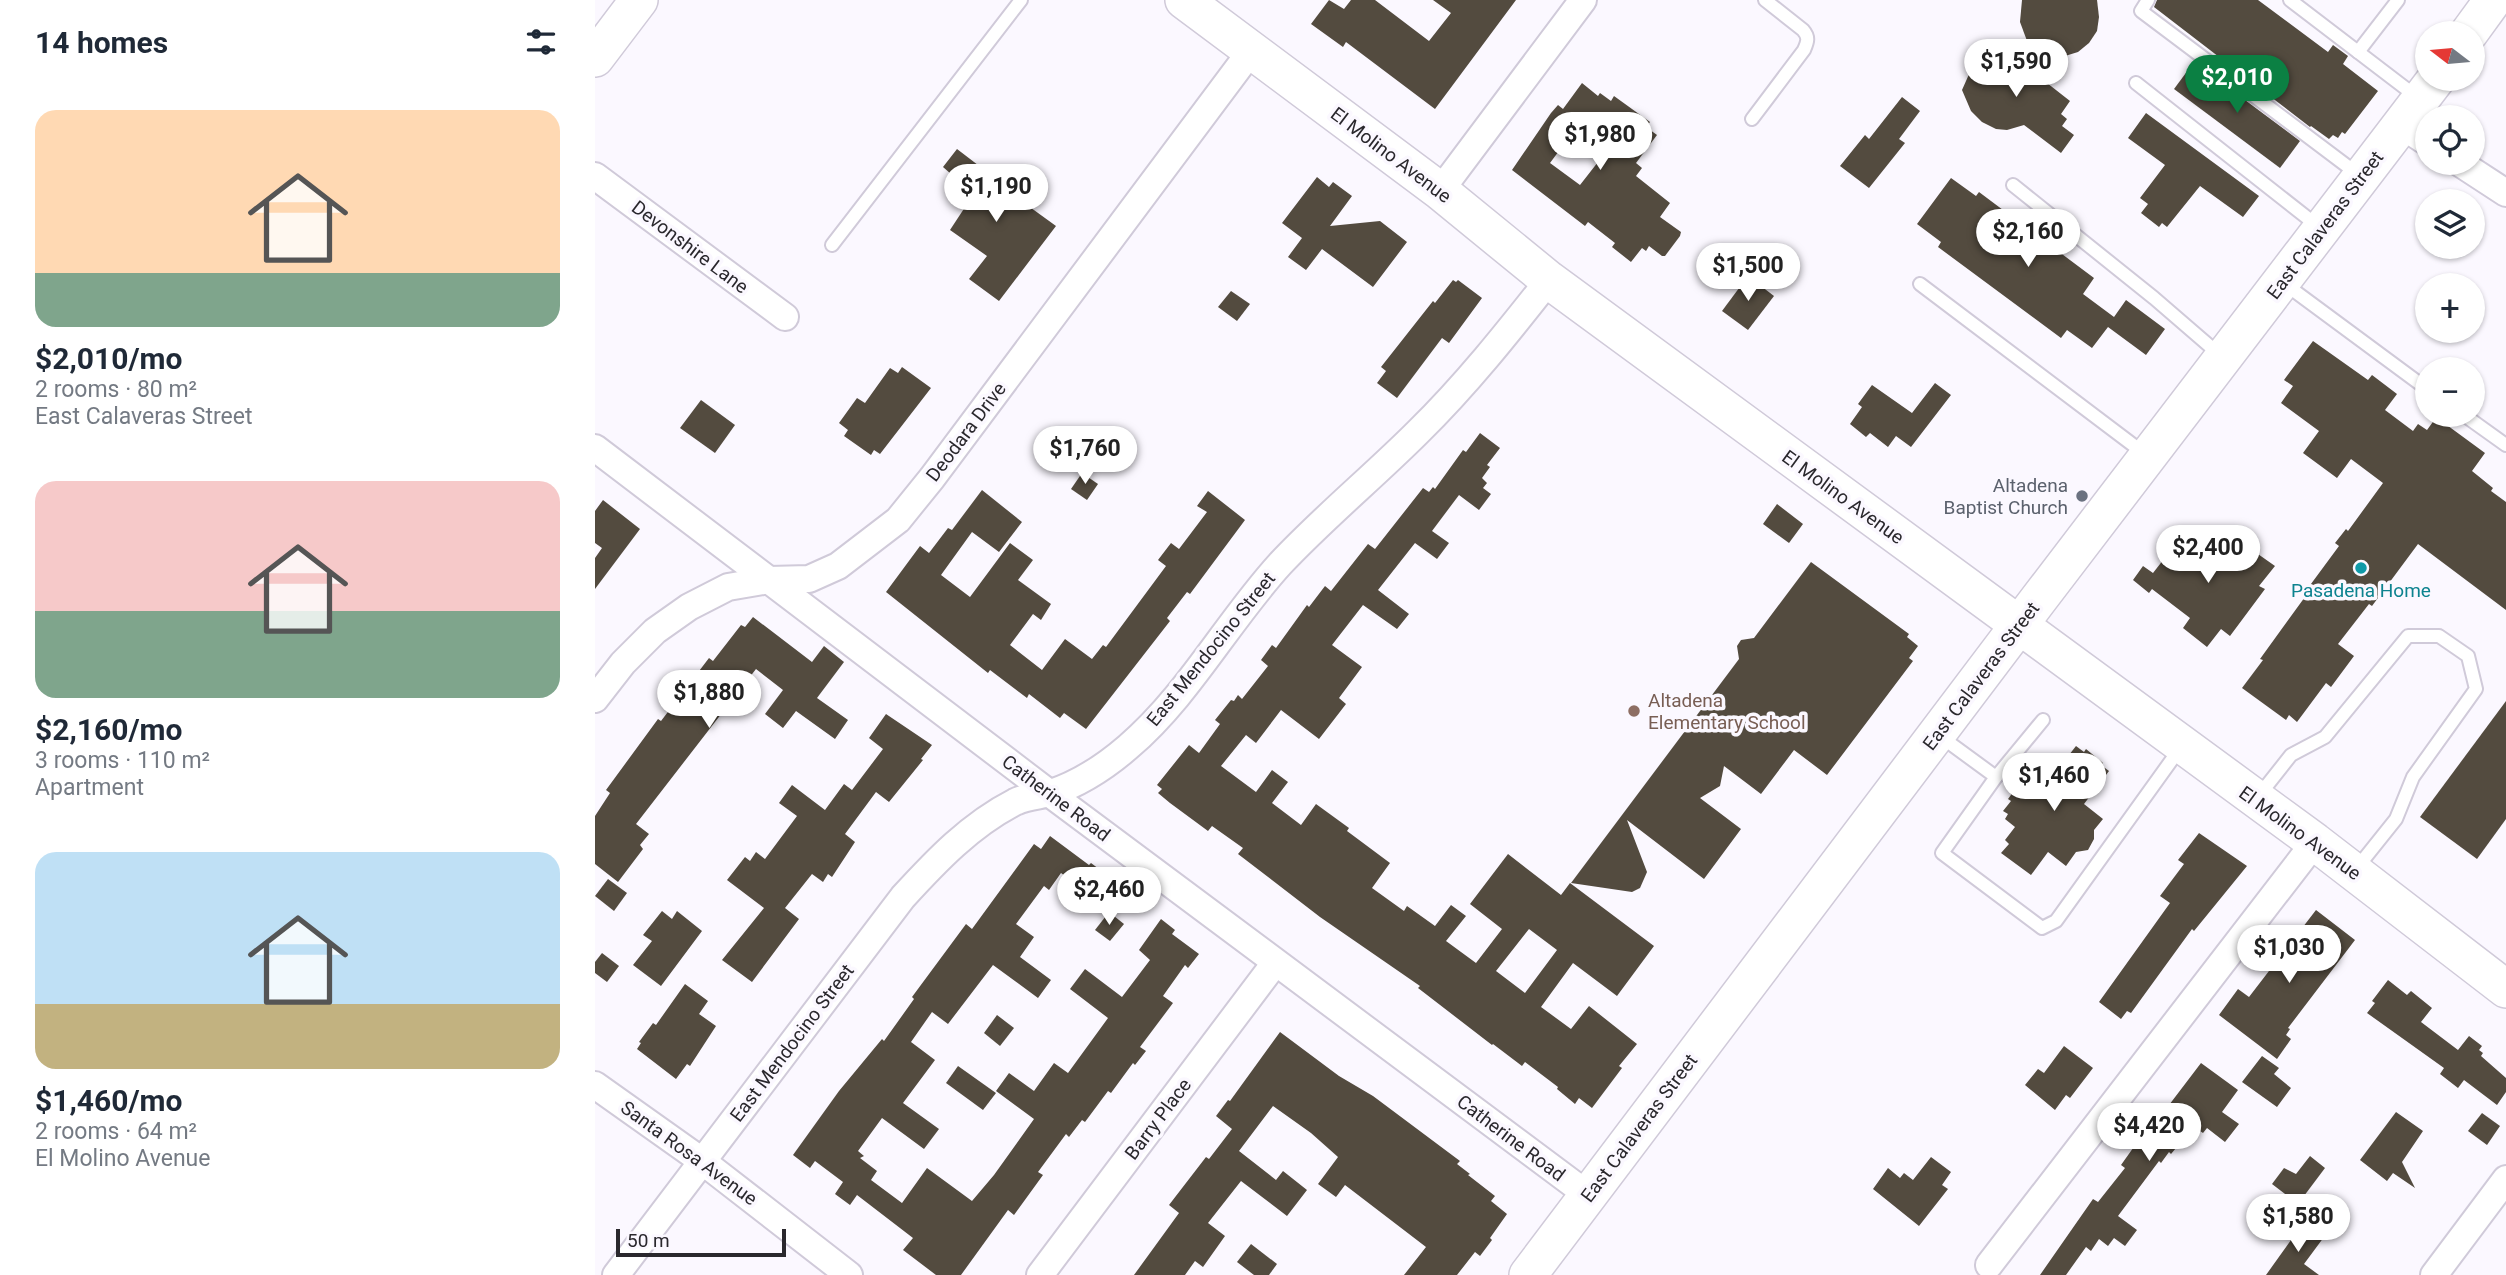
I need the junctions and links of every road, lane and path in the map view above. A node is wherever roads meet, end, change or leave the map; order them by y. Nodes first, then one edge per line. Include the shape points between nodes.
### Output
1 (639, 0) edge
2 (1021, 0) edge
3 (1184, 0) edge
4 (1583, 0) edge
5 (1765, 0) edge
6 (2148, 0) edge
7 (2290, 0) edge
8 (2397, 0) edge
9 (2493, 0) edge
10 (2478, 21) edge
11 (599, 43) edge
12 (1251, 51) junction
13 (2358, 52) junction
14 (2136, 83) dead end
15 (2415, 105) edge
16 (2415, 118) edge
17 (1752, 119) dead end
18 (2478, 175) edge
19 (595, 176) edge
20 (2362, 177) junction
21 (2013, 185) dead end
22 (1440, 191) junction
23 (2506, 193) edge
24 (2322, 230) junction
25 (832, 245) dead end
26 (1549, 279) junction
27 (2282, 282) junction
28 (1920, 284) dead end
29 (785, 317) dead end
30 (2223, 358) junction
31 (2415, 379) edge
32 (2481, 427) edge
33 (2506, 445) edge
34 (595, 448) edge
35 (2148, 457) junction
36 (769, 580) junction
37 (2018, 626) junction
38 (595, 699) edge
39 (2043, 720) dead end
40 (1937, 734) junction
41 (2182, 746) junction
42 (1996, 776) junction
43 (1049, 793) junction
44 (2256, 800) junction
45 (2315, 842) junction
46 (2354, 872) junction
47 (1275, 963) junction
48 (2506, 989) edge
49 (595, 1085) edge
50 (702, 1160) junction
51 (2506, 1179) edge
52 (1588, 1195) junction
53 (1989, 1265) dead end
54 (616, 1275) edge
55 (849, 1275) edge
56 (1040, 1275) edge
57 (1528, 1275) edge
58 (2434, 1275) edge

1 - 11 street
2 - 25 lane
3 - 12 street, El Molino Avenue
4 - 22 street
5 - 17 lane via 1803,30 1808,42
6 - 20 lane via 2141,11
7 - 13 lane
8 - 13 lane
9 - 10 street
12 - 22 street, El Molino Avenue
12 - 36 street, Deodara Drive via 898,520 838,566 809,579
13 - 15 lane
14 - 24 lane
16 - 20 street, East Calaveras Street
18 - 23 street
19 - 29 street, Devonshire Lane
20 - 24 street, East Calaveras Street
21 - 30 lane
22 - 26 street, El Molino Avenue
24 - 27 street, East Calaveras Street
26 - 37 street, El Molino Avenue
26 - 43 street, East Mendocino Street via 1503,339 1419,432 1274,571 1163,713 1127,748 1076,784
27 - 30 street, East Calaveras Street
27 - 31 lane
28 - 35 lane
30 - 35 street, East Calaveras Street
32 - 33 lane
34 - 36 street, Catherine Road
35 - 37 street, East Calaveras Street
36 - 38 street, Deodara Drive via 728,587 689,607 655,631
36 - 43 street, Catherine Road
37 - 40 street, East Calaveras Street
37 - 41 street, El Molino Avenue
39 - 42 lane
40 - 42 lane
40 - 52 street, East Calaveras Street
41 - 42 lane via 2056,921 2042,928 1942,853
41 - 44 street, El Molino Avenue
43 - 47 street, Catherine Road
43 - 50 street, East Mendocino Street via 1017,800 942,854 903,897
44 - 45 street, El Molino Avenue
44 - 46 lane via 2291,755 2325,737 2408,636 2439,636 2467,656 2476,690 2413,777 2396,819
45 - 46 street, El Molino Avenue
45 - 53 street
46 - 48 street, El Molino Avenue
47 - 52 street, Catherine Road
47 - 56 street, Barry Place
49 - 50 street, Santa Rosa Avenue
50 - 54 street, East Mendocino Street
50 - 55 street, Santa Rosa Avenue
51 - 58 street
52 - 57 street, East Calaveras Street

